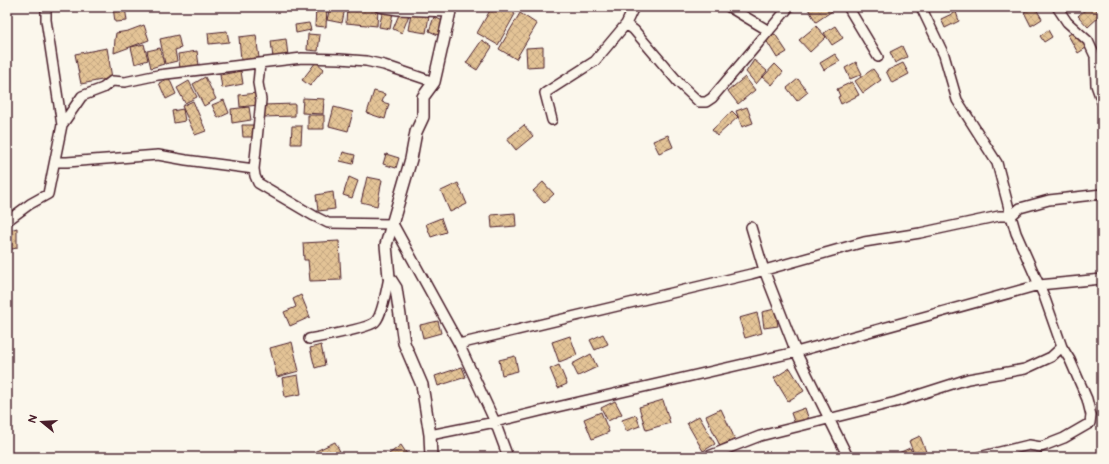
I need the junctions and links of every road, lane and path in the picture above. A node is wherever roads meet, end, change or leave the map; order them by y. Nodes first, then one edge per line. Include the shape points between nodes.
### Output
1 (46, 7) edge
2 (379, 7) edge
3 (634, 7) edge
4 (729, 7) edge
5 (788, 7) edge
6 (848, 7) edge
7 (921, 7) edge
8 (1057, 7) edge
9 (450, 10) edge
10 (626, 24) junction
11 (769, 31) junction
12 (878, 57) dead end
13 (260, 64) junction
14 (434, 82) junction
15 (1102, 102) edge
16 (552, 120) dead end
17 (62, 125) junction
18 (55, 162) junction
19 (254, 169) junction
20 (1102, 194) edge
21 (1012, 216) junction
22 (7, 221) edge
23 (393, 224) junction
24 (751, 227) dead end
25 (764, 270) junction
26 (389, 277) junction
27 (1102, 279) edge
28 (1039, 285) junction
29 (309, 339) dead end
30 (459, 344) junction
31 (1062, 347) junction
32 (796, 352) junction
33 (829, 419) junction
34 (495, 422) junction
35 (430, 435) junction
36 (431, 457) edge
37 (508, 457) edge
38 (706, 457) edge
39 (848, 457) edge
40 (979, 457) edge

1 - 17 street
2 - 9 street via 398,10
3 - 10 street
4 - 11 street
5 - 11 street
6 - 12 street
7 - 21 street via 944,55 957,100 997,163
8 - 15 street via 1067,22 1088,41 1095,56 1096,85
9 - 14 street
10 - 11 street via 699,102 706,102 712,98
10 - 16 street via 595,61 545,93
13 - 14 street via 302,58 366,61
13 - 17 street via 158,75 125,82 112,81 103,88 82,96
13 - 19 street via 258,83 261,100
14 - 23 street via 423,97 422,117
17 - 18 street
18 - 19 street via 158,155
18 - 22 street via 48,194
19 - 23 street via 258,183 328,223
20 - 21 street via 1049,200 1020,208
21 - 25 street via 999,216 864,242
21 - 28 street via 1016,233
23 - 26 street via 386,245
23 - 30 street
24 - 25 street
25 - 30 street
25 - 32 street
26 - 29 street via 376,322 366,327
26 - 35 street via 396,288 404,344 422,385
27 - 28 street
28 - 31 street
28 - 32 street
30 - 34 street
31 - 33 street via 1051,357 1025,369 968,379 896,402
31 - 40 street via 1087,399 1090,423 1064,438 1040,447 1029,445
32 - 33 street
32 - 34 street
33 - 38 street via 760,436
33 - 39 street
34 - 35 street
34 - 37 street
35 - 36 street

